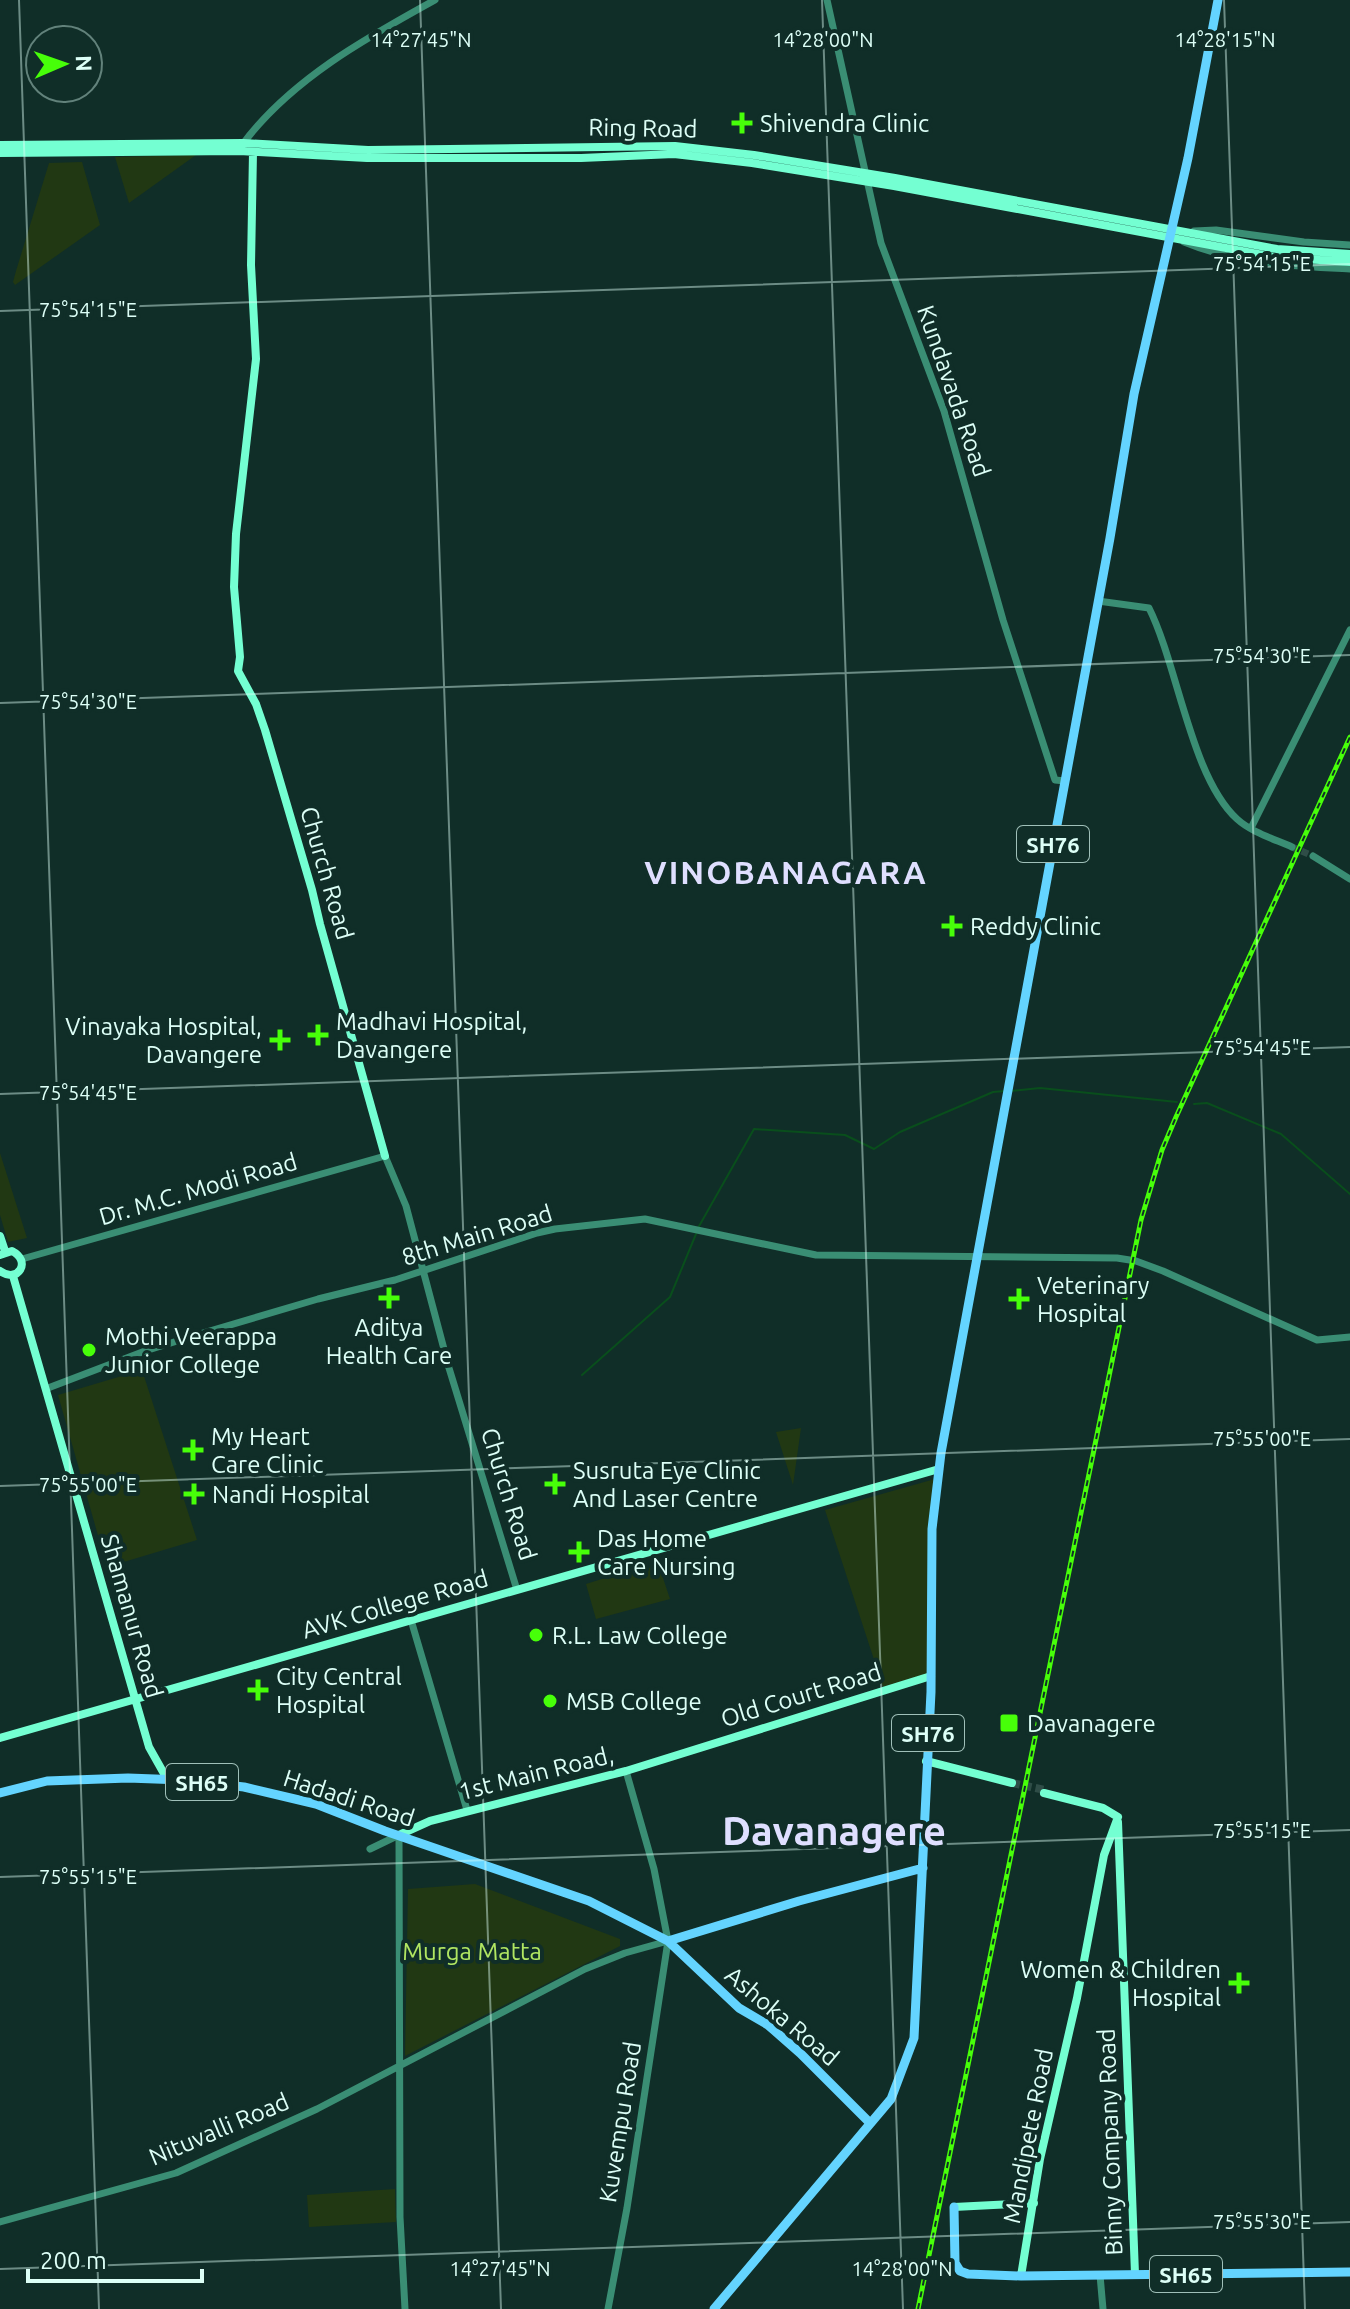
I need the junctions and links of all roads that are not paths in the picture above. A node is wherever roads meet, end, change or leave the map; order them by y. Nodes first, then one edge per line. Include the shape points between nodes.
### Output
1 (435, 0) edge
2 (827, 0) edge
3 (1218, 0) edge
4 (0, 145) edge
5 (242, 147) junction
6 (253, 152) junction
7 (0, 153) edge
8 (865, 178) junction
9 (1171, 235) junction
10 (1183, 237) junction
11 (1350, 245) edge
12 (1276, 253) junction
13 (1350, 254) edge
14 (1350, 262) edge
15 (1350, 269) edge
16 (1098, 601) junction
17 (1350, 630) edge
18 (1065, 781) junction
19 (1251, 828) junction
20 (1292, 847) tunnel mouth
21 (1313, 856) tunnel mouth
22 (1350, 879) edge
23 (385, 1156) junction
24 (0, 1236) edge
25 (3, 1253) edge
26 (979, 1255) junction
27 (22, 1259) junction
28 (422, 1270) junction
29 (0, 1271) edge
30 (13, 1276) junction
31 (1350, 1337) edge
32 (48, 1388) junction
33 (939, 1469) junction
34 (517, 1590) junction
35 (411, 1620) junction
36 (931, 1676) junction
37 (136, 1699) junction
38 (0, 1738) edge
39 (683, 1752) joint
40 (926, 1763) junction
41 (626, 1771) junction
42 (167, 1779) junction
43 (1012, 1784) tunnel mouth
44 (1045, 1791) tunnel mouth
45 (0, 1793) edge
46 (467, 1810) junction
47 (1118, 1815) junction
48 (399, 1835) junction
49 (370, 1849) dead end
50 (923, 1868) junction
51 (668, 1941) junction
52 (399, 2065) junction
53 (870, 2123) junction
54 (1034, 2203) junction
55 (954, 2207) joint
56 (0, 2222) edge
57 (1350, 2272) edge
58 (1135, 2274) junction
59 (1100, 2275) junction
60 (1021, 2276) junction
61 (405, 2309) edge
62 (608, 2309) edge
63 (714, 2309) edge
64 (1103, 2309) edge

1 - 5 street via 327,65 278,106
2 - 8 street, Kundavada Road
3 - 9 main road, SH76
4 - 5 main road, Ring Road
5 - 6 main road, Ring Road
5 - 7 main road, Ring Road
5 - 8 main road, Ring Road via 675,146
6 - 8 main road, Ring Road via 367,158 674,154
6 - 23 main road, Church Road via 250,236 256,359 236,534 238,671 265,730
8 - 9 main road, Ring Road
8 - 18 street, Kundavada Road via 881,243 944,411 1042,743 1055,780
9 - 10 main road, Ring Road
9 - 16 main road, SH76 via 1133,398
10 - 11 street via 1216,230
10 - 12 main road, Ring Road
10 - 15 street via 1212,254 1264,264
12 - 13 main road
12 - 14 main road
16 - 18 main road, SH76
16 - 19 street via 1149,608 1199,755 1223,803
17 - 19 street
18 - 26 main road, SH76
19 - 20 street
21 - 22 street
23 - 27 street, Dr. M.C. Modi Road
23 - 28 street, Church Road via 406,1206
24 - 25 main road
25 - 27 main road via 16,1252
26 - 28 street, 8th Main Road via 816,1255 645,1219 555,1229
26 - 31 street, 8th Main Road via 1136,1261 1317,1340
26 - 33 main road, SH76
27 - 30 main road via 22,1268
28 - 32 street, 8th Main Road via 159,1346
28 - 34 street, Church Road
29 - 30 main road
30 - 32 main road, Shamanur Road
32 - 37 main road, Shamanur Road
33 - 34 main road, AVK College Road
33 - 36 main road, SH76 via 932,1529
34 - 35 main road, AVK College Road
35 - 37 main road, AVK College Road
35 - 46 street
36 - 39 main road, Old Court Road
36 - 40 main road, SH76
37 - 38 main road, AVK College Road
37 - 42 main road, Shamanur Road via 149,1747
39 - 41 main road, 1st Main Road,
40 - 43 main road
40 - 50 main road, SH76
41 - 46 main road, 1st Main Road,
41 - 51 street, Kuvempu Road
42 - 45 main road, Hadadi Road / SH65 via 47,1781
42 - 48 main road, Hadadi Road / SH65 via 244,1787 316,1804
44 - 47 main road
46 - 48 main road, 1st Main Road,
47 - 54 main road, Mandipete Road via 1104,1855
47 - 58 main road, Binny Company Road
48 - 49 street
48 - 51 main road, Hadadi Road via 589,1901
48 - 52 street
50 - 51 main road
50 - 53 main road, SH76 via 914,2038 891,2099
51 - 52 street, Nituvalli Road via 585,1969
51 - 53 main road, Ashoka Road via 739,2008 800,2053
51 - 62 street, Kuvempu Road
52 - 56 street, Nituvalli Road via 176,2173
52 - 61 street
53 - 63 main road, SH76
54 - 55 main road
54 - 60 main road, Mandipete Road
55 - 60 main road via 954,2253 960,2271
57 - 58 main road, SH65
58 - 59 main road, SH65
59 - 60 main road, SH65
59 - 64 street

